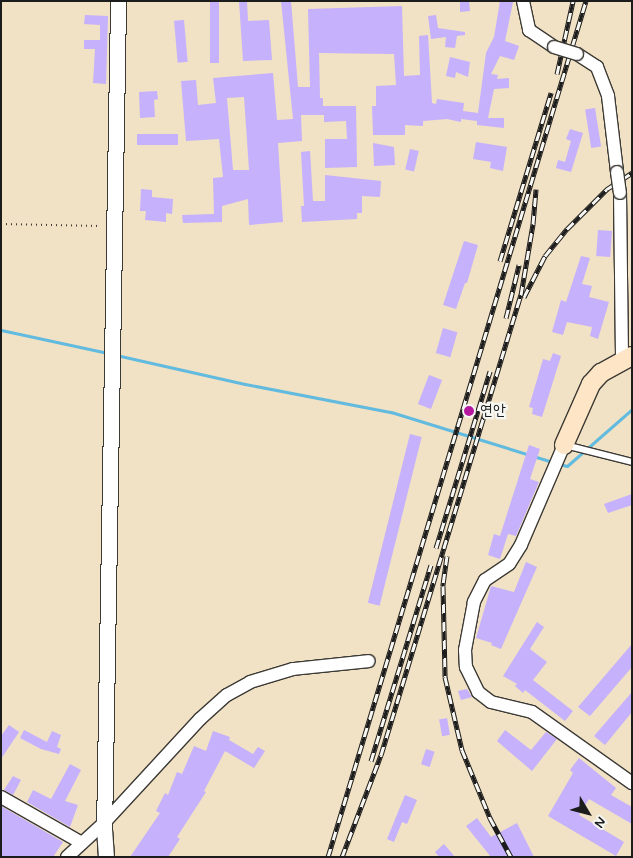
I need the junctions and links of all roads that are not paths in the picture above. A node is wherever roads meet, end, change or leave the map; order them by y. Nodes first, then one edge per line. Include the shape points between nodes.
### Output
1 (118, 1) edge
2 (522, 1) edge
3 (627, 358) edge
4 (564, 445) junction
5 (632, 462) edge
6 (369, 661) dead end
7 (632, 783) edge
8 (1, 797) edge
9 (104, 822) junction
10 (82, 843) junction
11 (67, 857) edge
12 (106, 857) edge

1 - 9 street
2 - 3 street, bridge via 529,30 554,47 577,54 597,67 608,96 620,193
3 - 4 main road via 601,373 591,384
4 - 5 lane
4 - 7 street via 521,545 509,564 485,580 474,602 464,650 466,667 478,692 492,702 532,712
6 - 9 street via 293,669 250,682 227,695 200,719
8 - 10 street
9 - 10 street
9 - 12 street
10 - 11 street

